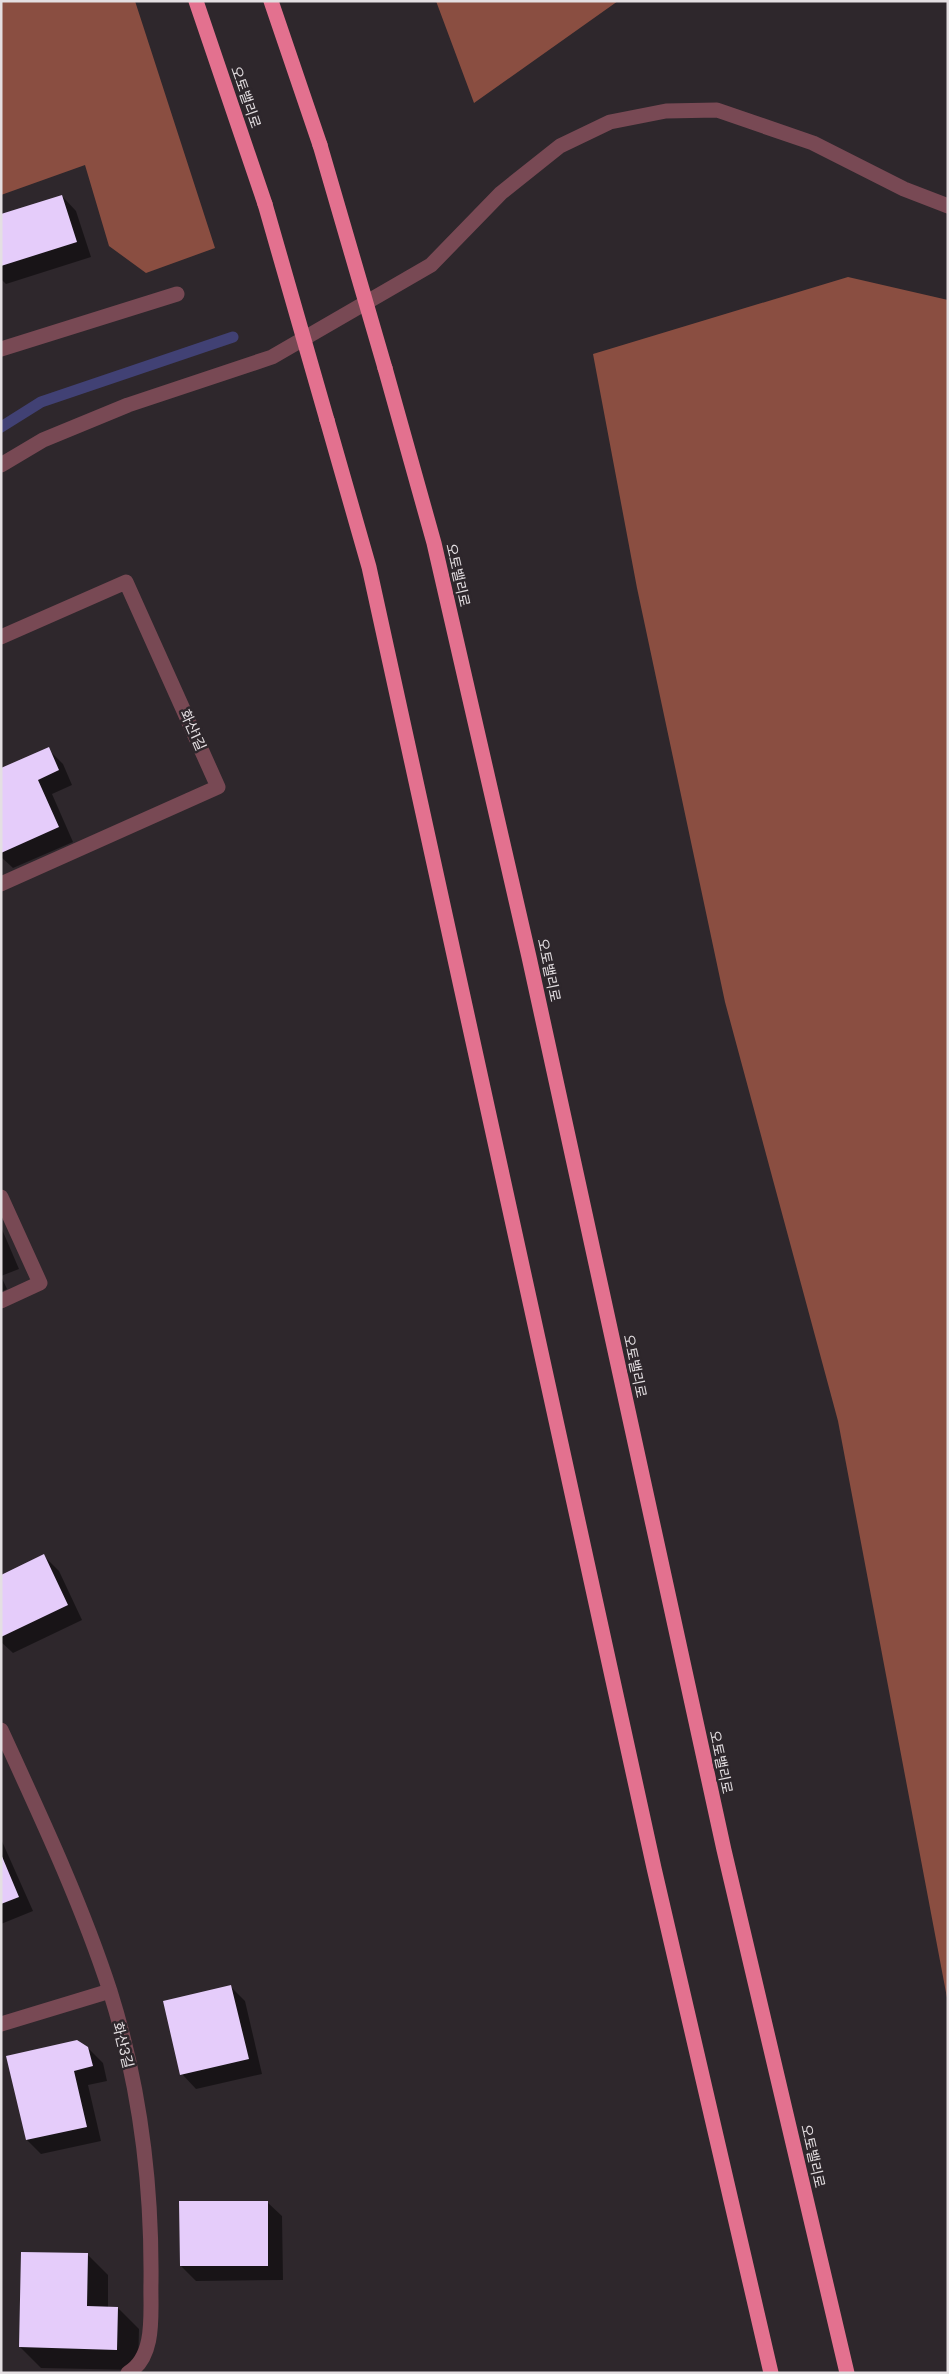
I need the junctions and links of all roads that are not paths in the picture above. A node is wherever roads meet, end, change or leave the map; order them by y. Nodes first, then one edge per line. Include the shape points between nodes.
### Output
1 (196, 1) edge
2 (271, 1) edge
3 (948, 206) edge
4 (177, 294) dead end
5 (1, 348) edge
6 (1, 465) edge
7 (1, 637) edge
8 (1, 884) edge
9 (1, 1197) edge
10 (1, 1300) edge
11 (1, 1730) edge
12 (110, 1992) junction
13 (1, 2024) edge
14 (128, 2373) edge
15 (771, 2373) edge
16 (847, 2373) edge

1 - 15 highway, 오토밸리로, bridge via 266,204 369,567 654,1868
2 - 16 highway, 오토밸리로, bridge via 320,145 434,543 529,957 724,1850
3 - 6 street via 904,189 813,143 718,110 666,110 610,122 560,146 501,193 431,265 272,357 128,405 42,440
4 - 5 street
7 - 8 street, 화산1길 via 126,582 218,788
9 - 10 street via 40,1283
11 - 12 street, 화산3길 via 75,1900
12 - 13 street
12 - 14 street, 화산3길 via 135,2091 148,2172 150,2342 134,2369

